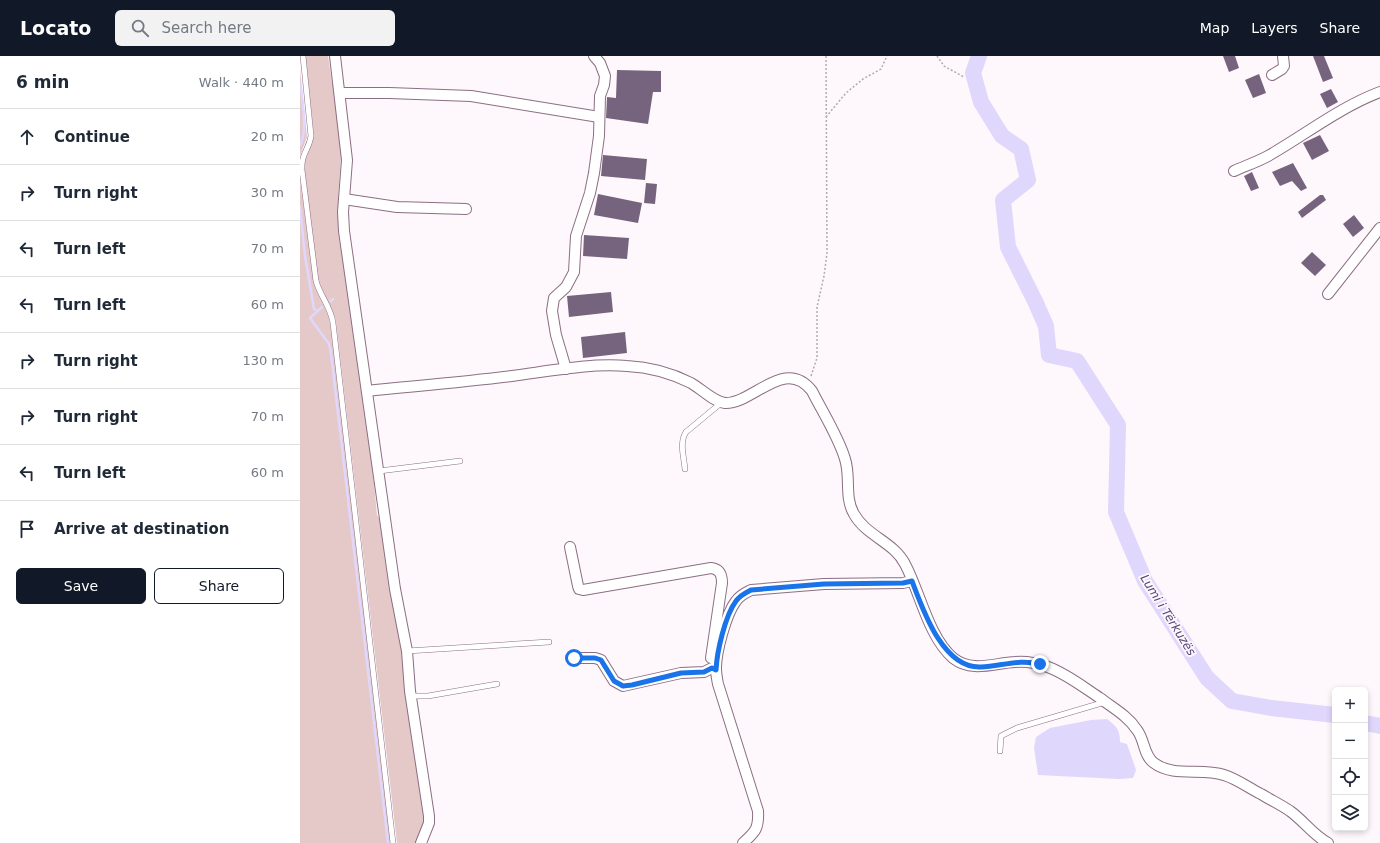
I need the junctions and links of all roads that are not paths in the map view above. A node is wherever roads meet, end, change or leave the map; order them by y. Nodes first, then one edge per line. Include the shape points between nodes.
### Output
1 (303, 56) edge
2 (335, 56) edge
3 (594, 56) edge
4 (1284, 56) edge
5 (1272, 75) dead end
6 (1380, 92) edge
7 (340, 93) junction
8 (599, 117) junction
9 (1234, 171) dead end
10 (344, 199) junction
11 (466, 209) dead end
12 (1380, 228) edge
13 (1328, 294) dead end
14 (566, 369) junction
15 (367, 391) junction
16 (721, 402) junction
17 (460, 461) dead end
18 (685, 469) dead end
19 (379, 471) junction
20 (570, 547) dead end
21 (912, 581) junction
22 (550, 642) dead end
23 (406, 651) junction
24 (574, 658) dead end
25 (714, 669) junction
26 (497, 684) dead end
27 (411, 696) junction
28 (1105, 702) junction
29 (1000, 751) dead end
30 (393, 843) edge
31 (421, 843) edge
32 (742, 843) edge
33 (1328, 843) edge

1 - 30 lane via 311,136 303,155 302,170 316,281 333,322
2 - 7 street
3 - 8 street via 600,62 605,76 600,96
4 - 5 street via 1284,66
6 - 9 street via 1267,156
7 - 8 street via 471,96
7 - 10 street via 347,160
8 - 14 street via 594,173 576,236 574,272 566,287 554,298 552,311
10 - 11 street via 397,208
10 - 15 street via 344,231
12 - 13 street
14 - 15 street
14 - 16 street via 614,365 652,369 691,383
15 - 19 street
16 - 18 lane via 683,437
16 - 21 street via 732,402 785,379 798,380 807,385 844,456 848,472 849,502 854,514 862,526 898,554 906,565
17 - 19 lane
19 - 23 street
20 - 25 street via 578,586 582,590 711,568 719,571 722,574 722,583 711,660
21 - 25 street via 824,584 751,590 742,594 726,619
21 - 28 street via 938,638 959,662 979,667 1022,661 1040,664 1068,676
22 - 23 lane
23 - 27 street
24 - 25 street via 601,660 614,681 623,686 681,673
25 - 32 street via 758,811 759,822 756,831
26 - 27 lane via 428,696
27 - 31 street via 429,816
28 - 29 lane via 1017,728 1001,736
28 - 33 street via 1138,731 1147,755 1156,764 1171,770 1215,773 1232,778 1290,810

